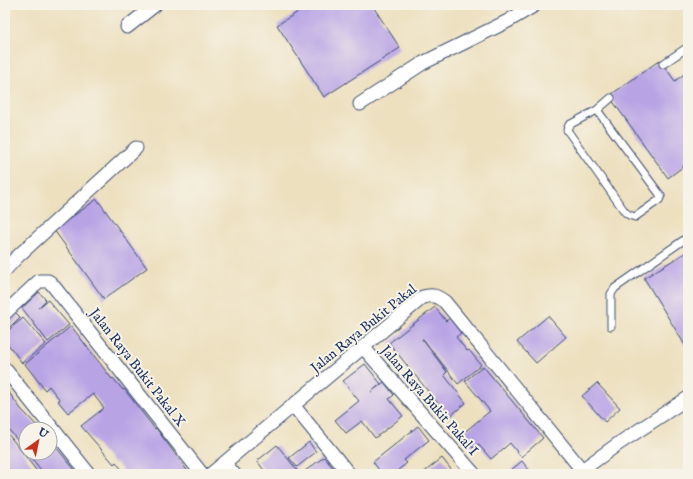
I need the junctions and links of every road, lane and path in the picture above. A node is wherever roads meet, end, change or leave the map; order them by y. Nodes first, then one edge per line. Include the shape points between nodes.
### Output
1 (155, 5) edge
2 (535, 5) edge
3 (127, 26) dead end
4 (688, 47) edge
5 (663, 64) dead end
6 (611, 98) dead end
7 (360, 104) dead end
8 (597, 110) junction
9 (136, 148) dead end
10 (688, 237) edge
11 (5, 270) edge
12 (5, 313) edge
13 (610, 326) dead end
14 (363, 347) junction
15 (5, 369) edge
16 (688, 398) edge
17 (293, 405) junction
18 (225, 463) junction
19 (580, 472) edge
20 (89, 474) edge
21 (202, 474) edge
22 (211, 474) edge
23 (234, 474) edge
24 (349, 474) edge
25 (474, 474) edge

1 - 3 street
2 - 7 street via 423,63
4 - 5 lane
6 - 8 lane
8 - 8 lane via 569,125 567,130 625,212 635,217 659,200 660,196
9 - 11 street
10 - 13 lane via 615,288 610,294
12 - 21 street, Jalan Raya Bukit Pakal X via 39,281 48,281
14 - 17 street, Jalan Raya Bukit Pakal
14 - 19 street, Jalan Raya Bukit Pakal via 423,297 438,296 446,302
14 - 25 street, Jalan Raya Bukit Pakal I
15 - 20 street
16 - 19 street, Jalan Raya Bukit Pakal
17 - 18 street, Jalan Raya Bukit Pakal
17 - 24 street
18 - 22 street, Jalan Raya Bukit Pakal
18 - 23 street

